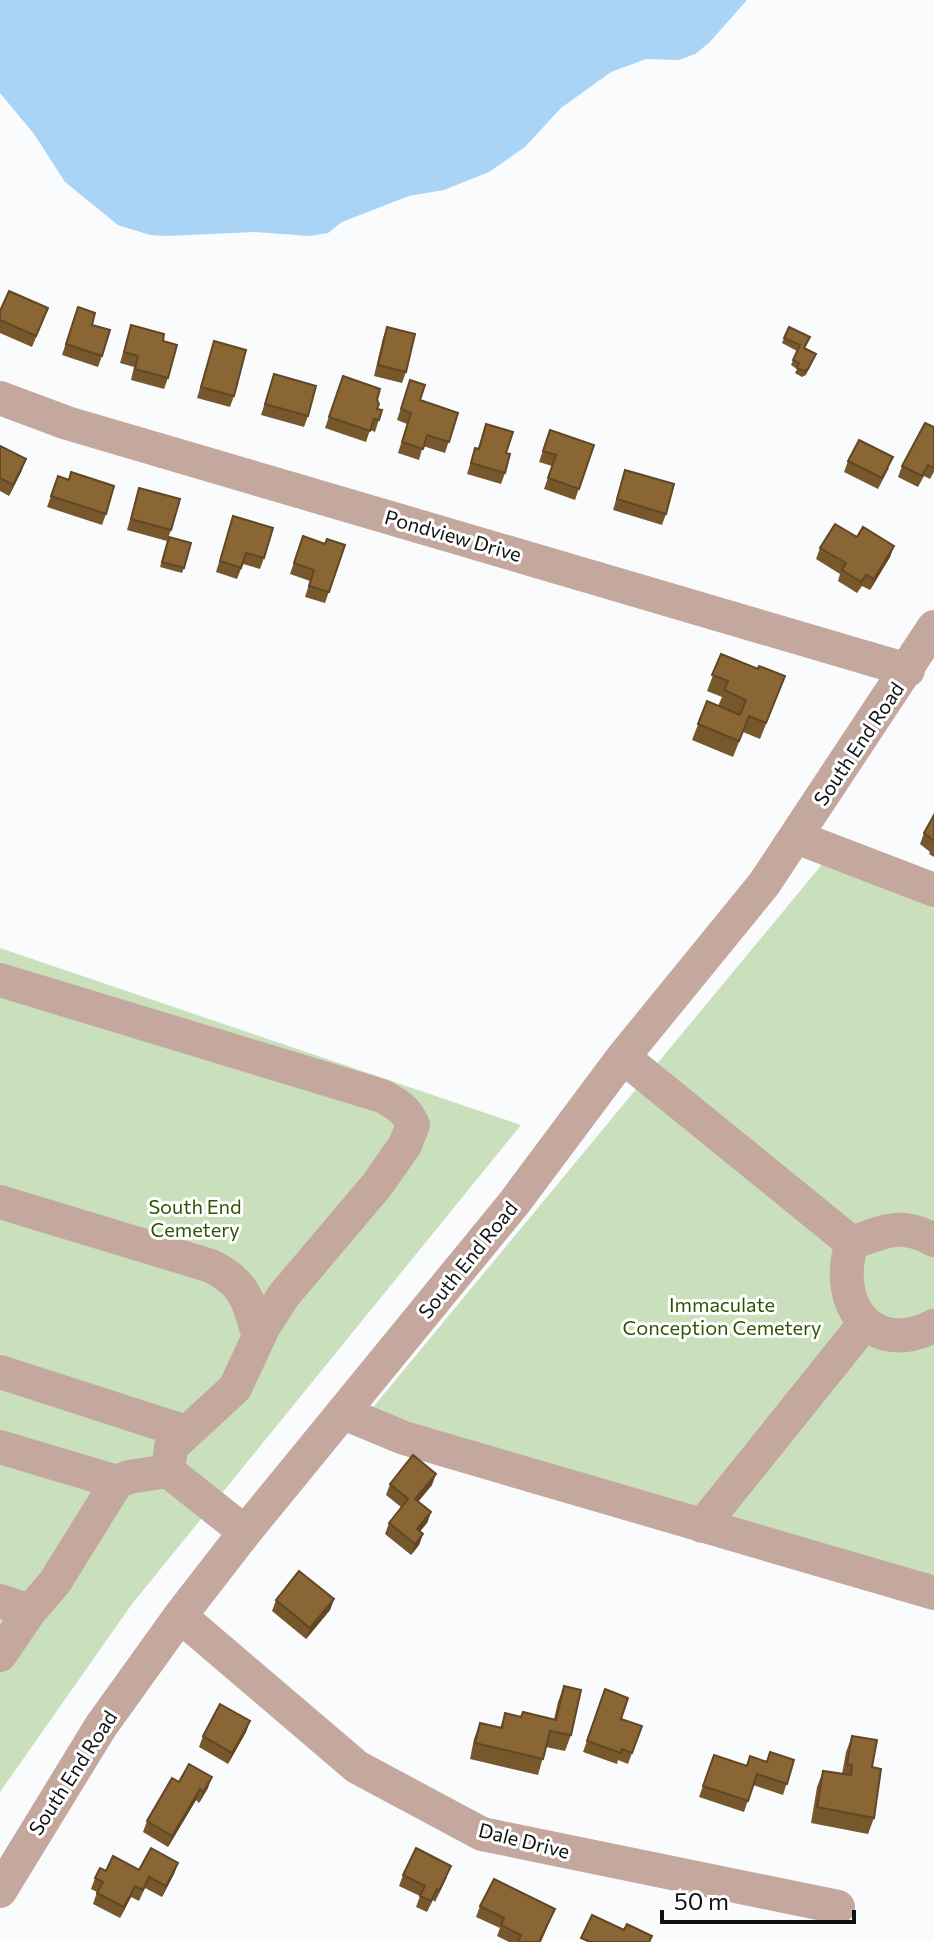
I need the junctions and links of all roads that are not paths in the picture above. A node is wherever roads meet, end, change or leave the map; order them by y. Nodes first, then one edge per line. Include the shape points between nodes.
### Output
1 (0, 398) edge
2 (934, 627) edge
3 (908, 670) junction
4 (796, 837) junction
5 (934, 890) edge
6 (0, 980) edge
7 (623, 1057) junction
8 (0, 1202) edge
9 (934, 1239) edge
10 (852, 1243) junction
11 (228, 1275) junction
12 (293, 1284) junction
13 (865, 1323) junction
14 (934, 1326) edge
15 (259, 1337) junction
16 (0, 1372) edge
17 (344, 1413) junction
18 (0, 1447) edge
19 (175, 1450) junction
20 (117, 1482) junction
21 (702, 1526) junction
22 (245, 1532) junction
23 (934, 1593) edge
24 (15, 1606) edge
25 (180, 1616) junction
26 (0, 1655) edge
27 (0, 1891) edge
28 (838, 1907) dead end

1 - 3 street, Pondview Drive via 67,423
2 - 3 street, South End Road
3 - 4 street, South End Road
4 - 5 street
4 - 7 street, South End Road
6 - 12 street via 382,1096 408,1113 413,1125 405,1145
7 - 10 street
7 - 17 street, South End Road via 514,1203
8 - 11 street
9 - 10 street via 914,1230 885,1230
10 - 13 street via 848,1292
11 - 12 street via 266,1286
11 - 15 street via 249,1300
12 - 15 street
13 - 14 street via 886,1333 909,1335
13 - 21 street
15 - 19 street via 235,1388
16 - 19 street via 142,1418
17 - 21 street via 404,1438
17 - 22 street, South End Road
18 - 20 street
19 - 20 street
19 - 22 street
20 - 24 street via 55,1582
21 - 23 street
22 - 25 street, South End Road
24 - 26 street
25 - 27 street, South End Road via 101,1726
25 - 28 street, Dale Drive via 357,1767 482,1834

